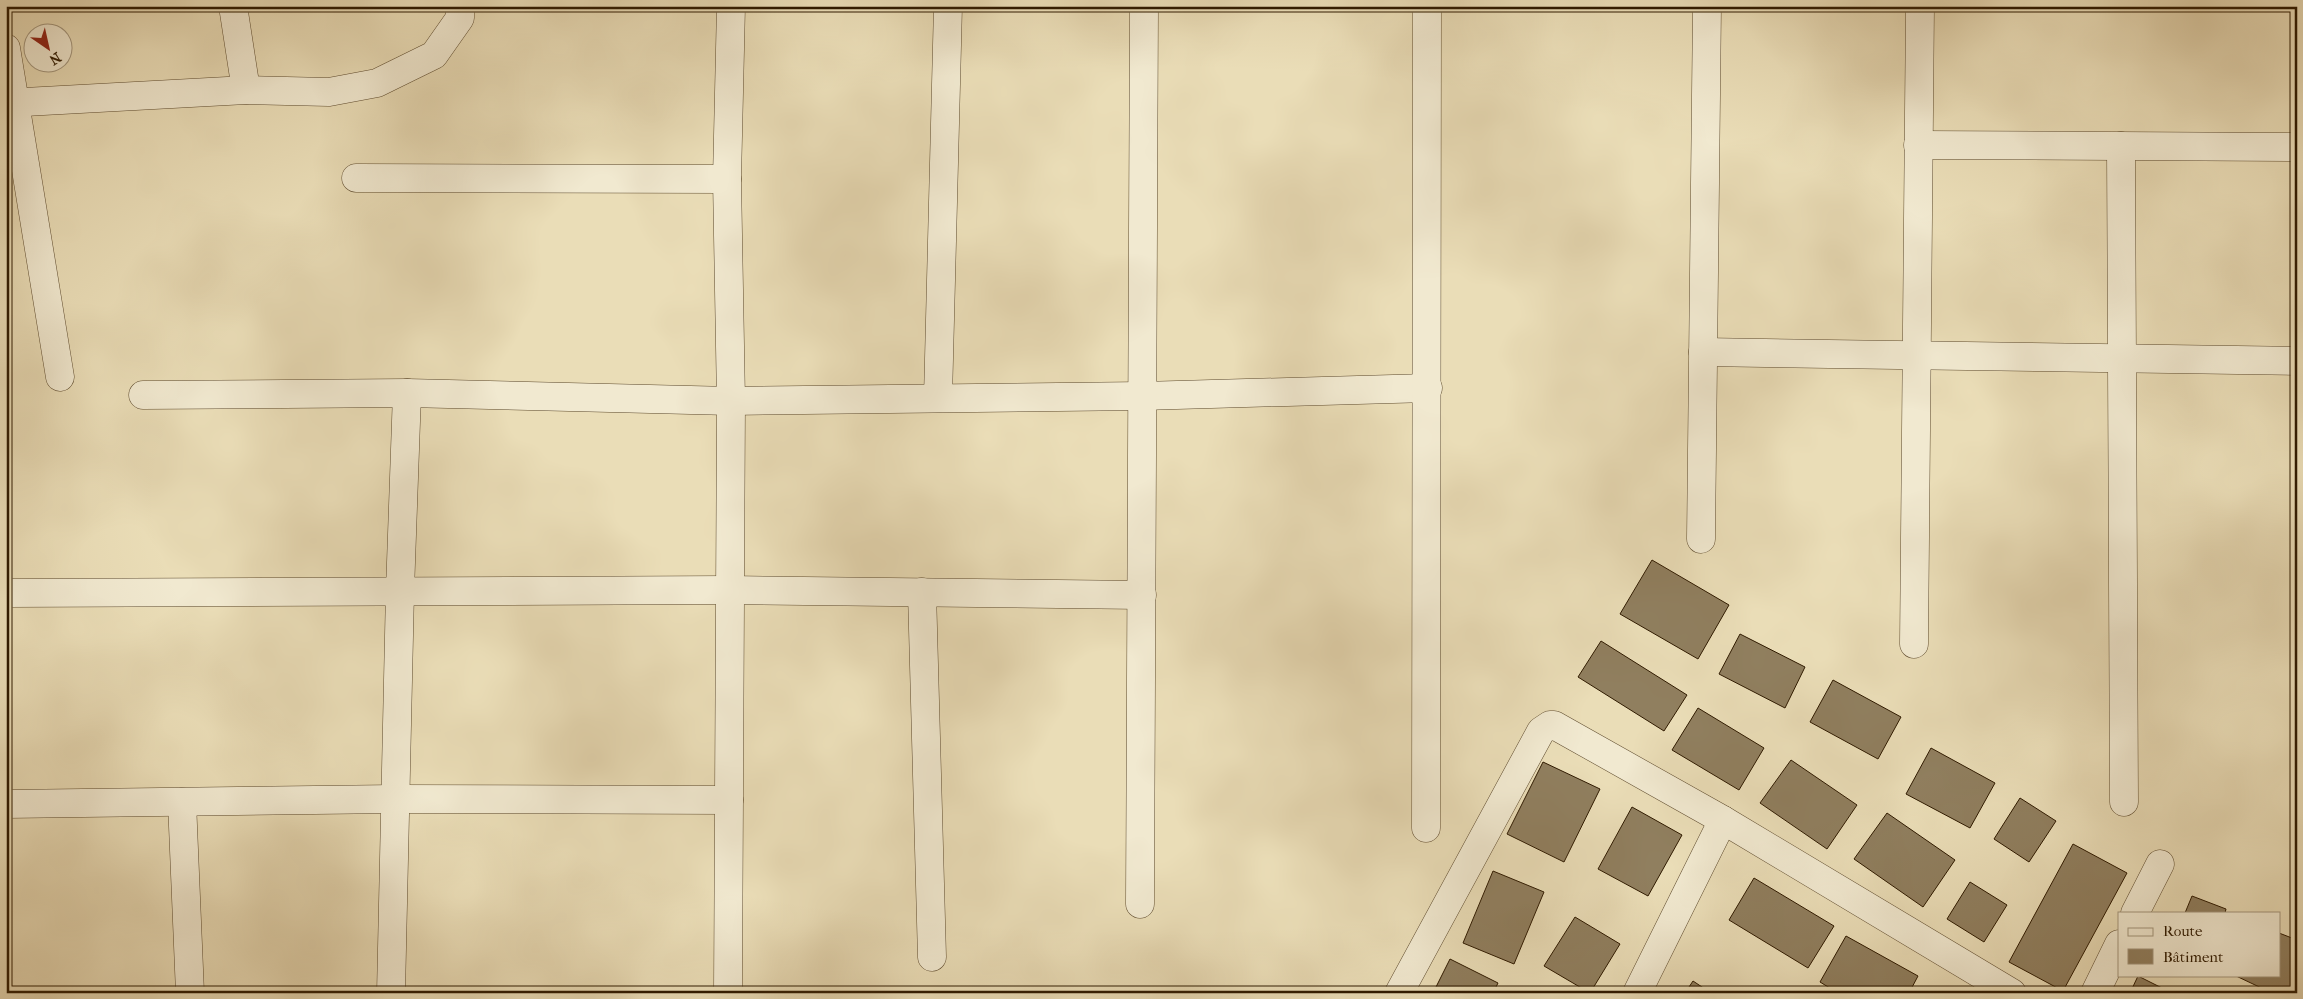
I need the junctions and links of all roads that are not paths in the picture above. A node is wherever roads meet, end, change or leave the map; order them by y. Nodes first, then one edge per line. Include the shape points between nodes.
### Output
1 (233, 6) edge
2 (460, 6) edge
3 (732, 6) edge
4 (948, 6) edge
5 (1144, 6) edge
6 (1427, 6) edge
7 (1707, 6) edge
8 (1920, 6) edge
9 (6, 48) edge
10 (246, 90) junction
11 (11, 103) edge
12 (1918, 146) junction
13 (2121, 146) junction
14 (2297, 147) edge
15 (356, 178) dead end
16 (726, 179) junction
17 (1704, 352) junction
18 (1915, 354) junction
19 (2122, 359) junction
20 (2297, 361) edge
21 (60, 377) dead end
22 (1428, 388) junction
23 (407, 393) junction
24 (143, 395) dead end
25 (1142, 396) junction
26 (938, 398) junction
27 (731, 401) junction
28 (1701, 539) dead end
29 (730, 590) junction
30 (400, 591) junction
31 (922, 592) junction
32 (6, 593) edge
33 (1142, 595) junction
34 (1914, 644) dead end
35 (395, 799) junction
36 (729, 800) junction
37 (182, 802) junction
38 (2124, 802) dead end
39 (6, 804) edge
40 (1723, 820) junction
41 (1426, 828) dead end
42 (2160, 864) dead end
43 (1140, 904) dead end
44 (2136, 912) edge
45 (2118, 946) edge
46 (932, 957) dead end
47 (190, 993) edge
48 (391, 993) edge
49 (728, 993) edge
50 (1399, 993) edge
51 (1637, 993) edge
52 (2012, 993) edge
53 (2095, 993) edge

1 - 10 street
2 - 10 street via 460,18 434,55 376,83 329,92
3 - 16 street
4 - 26 street
5 - 25 street
6 - 22 street
7 - 17 street
8 - 12 street
9 - 11 street
10 - 11 street
11 - 21 street
12 - 13 street
12 - 18 street
13 - 14 street
13 - 19 street
15 - 16 street
16 - 27 street
17 - 18 street
17 - 28 street
18 - 19 street
18 - 34 street
19 - 20 street
19 - 38 street
22 - 25 street
22 - 41 street
23 - 24 street
23 - 27 street
23 - 30 street
25 - 26 street
25 - 33 street
26 - 27 street
27 - 29 street
29 - 30 street
29 - 31 street
29 - 36 street
30 - 32 street
30 - 35 street
31 - 33 street
31 - 46 street
33 - 43 street
35 - 36 street
35 - 37 street
35 - 48 street
36 - 49 street
37 - 39 street
37 - 47 street
40 - 50 street via 1554,725 1544,728
40 - 51 street
40 - 52 street
42 - 44 street
45 - 53 street

